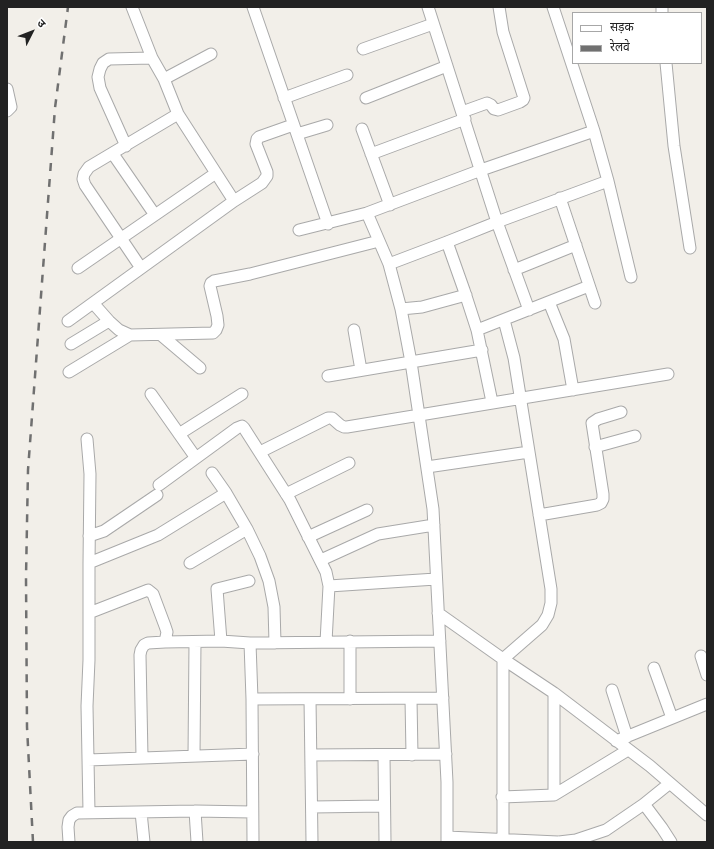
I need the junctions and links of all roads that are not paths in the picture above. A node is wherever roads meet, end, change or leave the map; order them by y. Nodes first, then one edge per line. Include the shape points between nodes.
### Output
1 (132, 7) edge
2 (253, 7) edge
3 (428, 7) edge
4 (499, 7) edge
5 (553, 7) edge
6 (433, 24) junction
7 (363, 49) dead end
8 (211, 54) dead end
9 (152, 58) junction
10 (666, 64) edge
11 (448, 66) junction
12 (347, 75) dead end
13 (164, 80) junction
14 (7, 89) edge
15 (284, 98) junction
16 (366, 98) dead end
17 (7, 112) edge
18 (178, 114) junction
19 (463, 115) junction
20 (327, 125) dead end
21 (362, 129) dead end
22 (295, 130) junction
23 (594, 131) junction
24 (126, 146) junction
25 (113, 154) junction
26 (371, 154) junction
27 (481, 170) junction
28 (216, 173) junction
29 (608, 180) junction
30 (560, 198) junction
31 (234, 201) junction
32 (390, 204) junction
33 (367, 213) junction
34 (155, 215) junction
35 (497, 222) junction
36 (328, 224) junction
37 (299, 230) dead end
38 (121, 238) junction
39 (379, 241) junction
40 (447, 242) junction
41 (576, 245) junction
42 (690, 248) dead end
43 (389, 264) junction
44 (78, 268) dead end
45 (141, 268) junction
46 (514, 270) junction
47 (631, 277) dead end
48 (589, 286) junction
49 (466, 295) junction
50 (549, 302) junction
51 (93, 303) junction
52 (595, 303) dead end
53 (401, 309) junction
54 (529, 310) junction
55 (504, 320) junction
56 (68, 321) dead end
57 (109, 322) junction
58 (354, 330) dead end
59 (477, 330) junction
60 (161, 335) junction
61 (130, 336) junction
62 (71, 344) dead end
63 (482, 350) junction
64 (411, 362) junction
65 (200, 368) dead end
66 (361, 370) junction
67 (69, 372) dead end
68 (668, 374) dead end
69 (328, 376) dead end
70 (573, 390) junction
71 (151, 394) dead end
72 (242, 394) dead end
73 (521, 398) junction
74 (492, 402) junction
75 (621, 412) dead end
76 (419, 415) junction
77 (179, 434) junction
78 (635, 436) dead end
79 (87, 439) dead end
80 (595, 447) junction
81 (260, 452) junction
82 (529, 452) junction
83 (196, 458) junction
84 (349, 463) dead end
85 (427, 467) junction
86 (212, 473) dead end
87 (226, 493) junction
88 (286, 494) junction
89 (367, 510) dead end
90 (539, 515) junction
91 (434, 525) junction
92 (247, 528) junction
93 (89, 536) junction
94 (308, 537) junction
95 (321, 560) junction
96 (88, 563) junction
97 (190, 563) dead end
98 (436, 579) junction
99 (249, 581) dead end
100 (329, 586) junction
101 (89, 613) junction
102 (438, 613) junction
103 (221, 641) junction
104 (350, 641) junction
105 (440, 641) junction
106 (165, 642) junction
107 (195, 642) junction
108 (326, 642) junction
109 (250, 643) junction
110 (275, 643) junction
111 (701, 656) dead end
112 (503, 659) junction
113 (654, 668) dead end
114 (707, 675) edge
115 (612, 690) dead end
116 (554, 693) junction
117 (443, 698) junction
118 (252, 699) junction
119 (310, 699) junction
120 (350, 699) junction
121 (411, 699) junction
122 (707, 704) edge
123 (672, 718) junction
124 (627, 737) junction
125 (616, 741) junction
126 (628, 750) junction
127 (253, 754) junction
128 (412, 754) junction
129 (446, 754) junction
130 (311, 755) junction
131 (384, 755) junction
132 (194, 756) junction
133 (142, 757) junction
134 (88, 760) junction
135 (670, 783) junction
136 (554, 795) junction
137 (502, 797) junction
138 (644, 804) junction
139 (384, 806) junction
140 (312, 807) junction
141 (195, 811) junction
142 (89, 812) junction
143 (141, 812) junction
144 (252, 812) junction
145 (707, 815) edge
146 (447, 839) edge
147 (503, 840) junction
148 (69, 842) edge
149 (144, 842) edge
150 (197, 842) edge
151 (253, 842) edge
152 (312, 842) edge
153 (385, 842) edge
154 (558, 842) edge
155 (671, 842) edge

1 - 9 street
2 - 15 street
3 - 6 street
4 - 19 street via 503,32 524,98 498,110 487,103
5 - 23 street
6 - 7 street
6 - 11 street
8 - 13 street
9 - 13 street
9 - 24 street via 109,59 100,69 100,88
10 - 42 street via 674,146
11 - 16 street
11 - 19 street
12 - 15 street
13 - 18 street
14 - 17 street via 11,107
15 - 22 street
18 - 24 street
18 - 28 street
19 - 26 street
19 - 27 street
20 - 22 street
21 - 26 street
22 - 31 street via 257,139 256,144 267,176 262,183
22 - 36 street
23 - 27 street
23 - 29 street
24 - 25 street
25 - 34 street
25 - 38 street via 89,167 83,179
26 - 32 street
27 - 32 street
27 - 35 street
28 - 31 street
28 - 34 street
29 - 30 street
29 - 47 street
30 - 35 street
30 - 41 street
31 - 45 street
32 - 33 street
33 - 36 street
33 - 39 street
34 - 38 street
35 - 40 street
35 - 46 street
36 - 37 street
38 - 44 street
38 - 45 street
39 - 43 street
39 - 60 street via 214,281 210,286 218,316 216,330 207,334
40 - 43 street
40 - 49 street
41 - 46 street
41 - 48 street
43 - 53 street
45 - 51 street
46 - 54 street
48 - 50 street
48 - 52 street
49 - 53 street via 422,308
49 - 59 street
50 - 54 street
50 - 70 street via 564,339
51 - 56 street
51 - 57 street
53 - 64 street
54 - 55 street
55 - 59 street
55 - 73 street
57 - 61 street
57 - 62 street
58 - 66 street
59 - 63 street
60 - 61 street
60 - 65 street
61 - 67 street
63 - 64 street
63 - 74 street
64 - 66 street
64 - 76 street
66 - 69 street
68 - 70 street
70 - 73 street
71 - 77 street
72 - 77 street
73 - 74 street
73 - 82 street
74 - 76 street
75 - 80 street via 598,419 592,424
76 - 81 street via 347,427 328,418
76 - 85 street
77 - 83 street
78 - 80 street
79 - 93 street via 90,474
80 - 90 street via 603,494 601,502 597,505
81 - 83 street via 240,426
81 - 88 street
82 - 85 street
82 - 90 street
83 - 93 street via 104,531
84 - 88 street
85 - 91 street
86 - 87 street
87 - 92 street
87 - 96 street via 158,536
88 - 94 street
89 - 94 street
90 - 112 street via 551,589 548,615 542,625
91 - 95 street via 378,534
91 - 98 street
92 - 97 street
92 - 110 street via 269,581 274,607
93 - 96 street
94 - 95 street
95 - 100 street
96 - 101 street
98 - 100 street
98 - 102 street
99 - 103 street via 217,589
100 - 108 street
101 - 106 street via 148,590 153,594 166,626
101 - 134 street
102 - 105 street
102 - 112 street
103 - 107 street
103 - 109 street
104 - 105 street
104 - 108 street
104 - 120 street
105 - 117 street
106 - 107 street
106 - 133 street via 148,643 141,650
107 - 132 street
108 - 110 street
109 - 110 street
109 - 118 street
111 - 114 street
112 - 116 street
112 - 137 street
113 - 123 street
115 - 124 street
116 - 125 street
116 - 136 street
117 - 121 street
117 - 129 street
118 - 119 street
118 - 127 street
119 - 120 street
119 - 130 street
120 - 121 street
121 - 128 street
122 - 123 street
123 - 124 street
124 - 125 street
125 - 126 street
126 - 135 street
126 - 136 street
127 - 132 street
127 - 144 street
128 - 129 street
128 - 131 street
129 - 146 street
130 - 131 street
130 - 140 street
131 - 139 street
132 - 133 street
133 - 134 street
134 - 142 street
135 - 138 street
135 - 145 street
136 - 137 street
137 - 147 street
138 - 154 street via 606,830 576,840
138 - 155 street
139 - 140 street
139 - 153 street
140 - 152 street
141 - 143 street
141 - 144 street
141 - 150 street
142 - 143 street
142 - 148 street via 76,813 69,820
143 - 149 street
144 - 151 street
146 - 147 street
147 - 154 street

